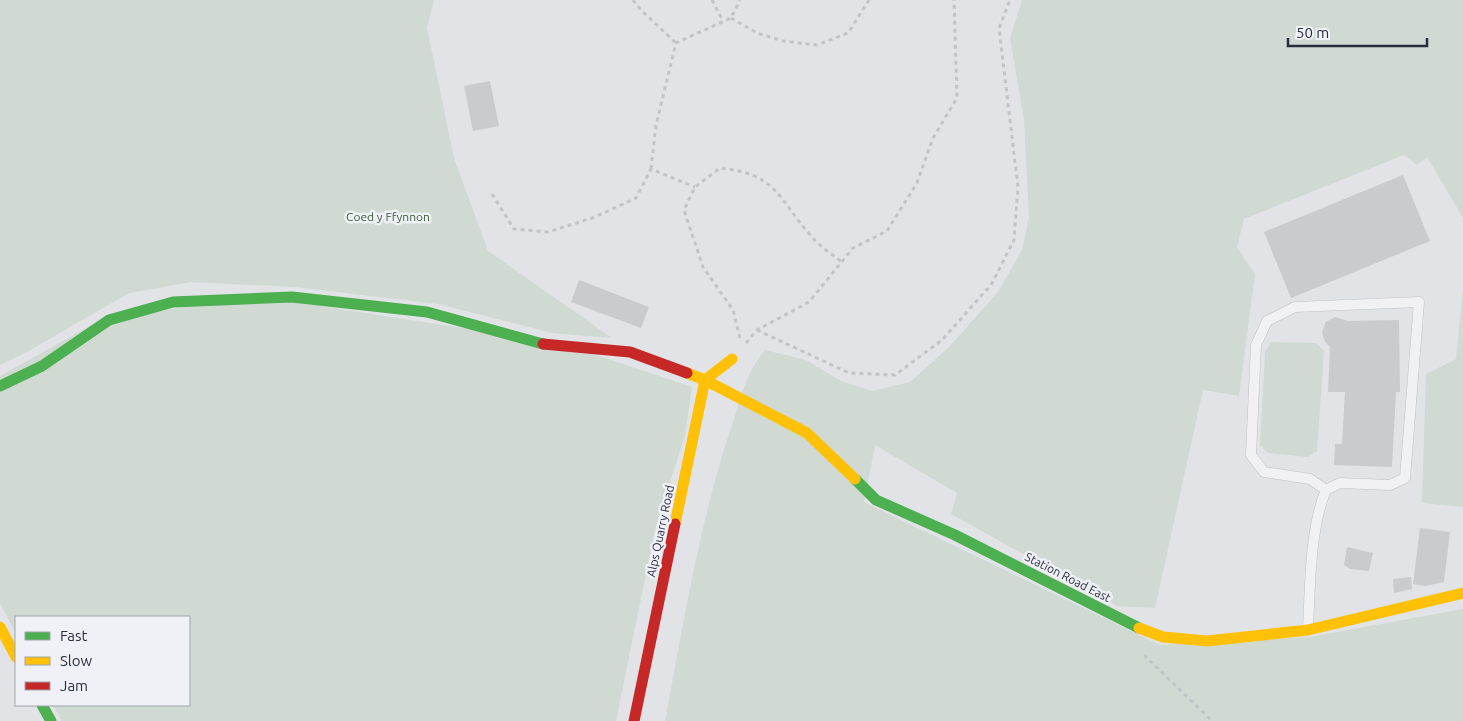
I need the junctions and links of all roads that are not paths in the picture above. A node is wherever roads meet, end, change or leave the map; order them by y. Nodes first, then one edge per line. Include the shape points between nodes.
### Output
1 (732, 360) dead end
2 (705, 380) junction
3 (0, 386) edge
4 (1326, 490) junction
5 (1463, 593) edge
6 (0, 627) edge
7 (1308, 630) junction
8 (15, 655) edge
9 (43, 706) edge
10 (51, 721) edge
11 (634, 721) edge

1 - 2 street
2 - 3 street, Station Road East via 630,352 538,344 428,312 292,297 173,302 109,320 42,366
2 - 7 street, Station Road East via 807,433 876,500 955,535 1131,625 1163,637 1207,641
2 - 11 street, Alps Quarry Road
4 - 4 lane via 1310,479 1264,472 1251,456 1256,345 1267,321 1295,307 1419,302 1405,478 1390,485 1340,483
4 - 7 lane via 1319,505
5 - 7 street, Station Road East
6 - 8 street
9 - 10 street

